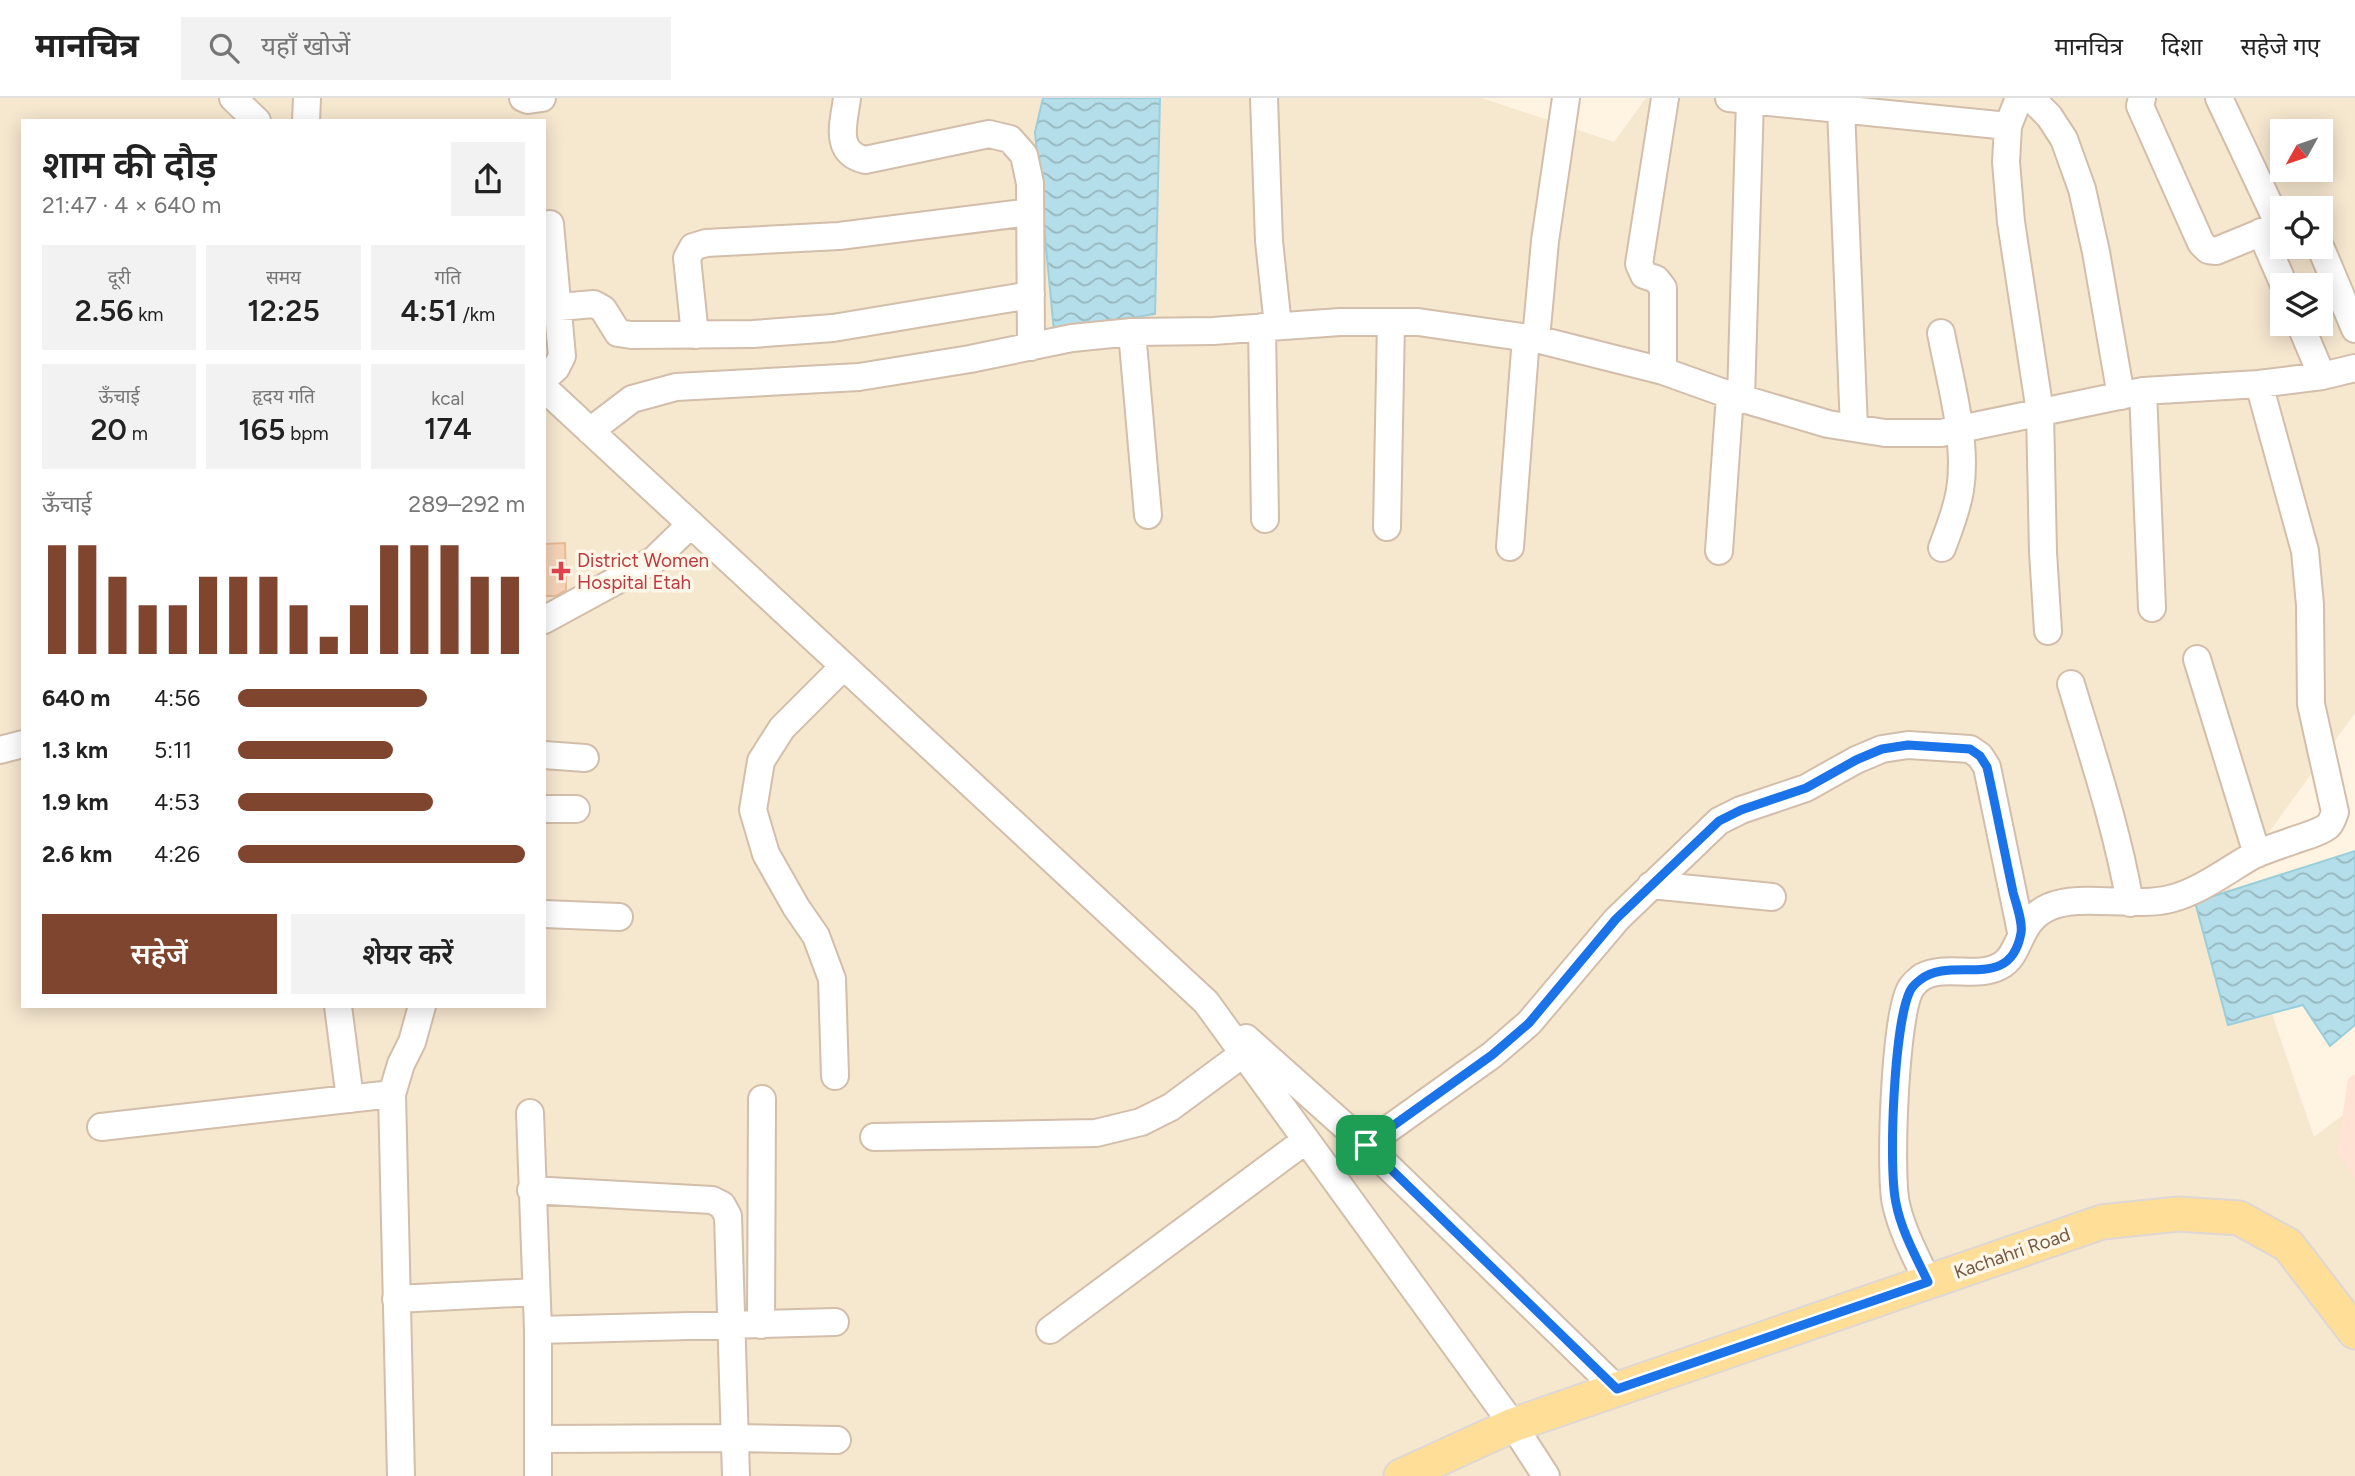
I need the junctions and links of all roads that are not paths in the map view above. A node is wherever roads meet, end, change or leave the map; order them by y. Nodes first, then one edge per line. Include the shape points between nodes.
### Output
1 (233, 98) edge
2 (307, 98) edge
3 (523, 98) edge
4 (542, 98) edge
5 (847, 98) edge
6 (1264, 98) edge
7 (1566, 98) edge
8 (1665, 98) edge
9 (2019, 98) edge
10 (2031, 98) edge
11 (2141, 98) edge
12 (2218, 98) edge
13 (1739, 99) edge
14 (1841, 109) junction
15 (255, 119) edge
16 (306, 119) edge
17 (2008, 126) junction
18 (1030, 212) junction
19 (2270, 218) edge
20 (550, 224) dead end
21 (2270, 229) edge
22 (2325, 259) edge
23 (1031, 295) junction
24 (559, 307) junction
25 (1391, 322) junction
26 (1270, 326) junction
27 (2355, 330) edge
28 (1132, 332) junction
29 (1941, 332) dead end
30 (695, 335) junction
31 (2305, 336) edge
32 (1531, 338) junction
33 (1031, 347) junction
34 (2355, 368) edge
35 (1663, 371) junction
36 (2322, 376) junction
37 (546, 377) edge
38 (2259, 384) junction
39 (546, 390) edge
40 (2132, 394) junction
41 (1736, 396) junction
42 (2040, 412) junction
43 (1854, 428) junction
44 (1959, 430) junction
45 (590, 431) junction
46 (1148, 515) dead end
47 (1265, 519) dead end
48 (691, 524) junction
49 (1387, 527) dead end
50 (1510, 547) dead end
51 (1942, 548) dead end
52 (1719, 551) dead end
53 (2152, 608) dead end
54 (546, 620) edge
55 (2048, 631) dead end
56 (2197, 659) dead end
57 (844, 666) junction
58 (2071, 684) dead end
59 (21, 745) edge
60 (0, 750) edge
61 (546, 755) edge
62 (585, 758) dead end
63 (546, 809) edge
64 (576, 809) dead end
65 (2257, 854) junction
66 (1651, 885) junction
67 (1772, 897) dead end
68 (2130, 904) junction
69 (546, 914) edge
70 (619, 917) dead end
71 (2021, 932) junction
72 (1206, 1002) junction
73 (338, 1008) edge
74 (421, 1008) edge
75 (1244, 1053) junction
76 (835, 1076) dead end
77 (392, 1094) junction
78 (350, 1099) junction
79 (762, 1099) dead end
80 (530, 1114) dead end
81 (101, 1127) dead end
82 (874, 1137) dead end
83 (1306, 1140) junction
84 (1366, 1145) junction
85 (531, 1189) junction
86 (1928, 1282) junction
87 (536, 1292) junction
88 (396, 1299) junction
89 (835, 1322) dead end
90 (761, 1325) junction
91 (729, 1326) junction
92 (538, 1330) junction
93 (1049, 1330) dead end
94 (2355, 1332) edge
95 (1617, 1389) junction
96 (1513, 1425) junction
97 (736, 1438) junction
98 (539, 1439) junction
99 (837, 1440) dead end
100 (401, 1476) edge
101 (538, 1476) edge
102 (736, 1476) edge
103 (1401, 1476) edge
104 (1546, 1476) edge

1 - 15 street
2 - 16 street
3 - 4 street
5 - 18 street via 845,148 865,160 989,134 1010,139 1024,155
6 - 26 street
7 - 32 street
8 - 35 street via 1639,264 1644,275 1663,288
9 - 17 street
10 - 40 street via 2064,139 2082,189
11 - 21 street via 2140,106 2201,243 2216,251
12 - 19 street
13 - 14 street
13 - 41 street via 1746,276
14 - 17 street
14 - 43 street
17 - 42 street via 2011,222
18 - 23 street
18 - 30 street via 839,236 693,247 687,258
20 - 24 street
22 - 27 street
23 - 30 street via 833,328
23 - 33 street
24 - 30 street via 594,304 603,309 618,332 631,335
24 - 37 street via 562,356
25 - 26 street
25 - 32 street
25 - 49 street
26 - 28 street
26 - 47 street
28 - 33 street
28 - 46 street
29 - 44 street
31 - 36 street
32 - 35 street
32 - 50 street
33 - 45 street via 859,377 676,387 632,399
34 - 36 street
35 - 41 street
36 - 38 street
38 - 40 street
38 - 65 street via 2305,551 2311,704 2334,812 2327,827
39 - 45 street
40 - 42 street
40 - 53 street
41 - 43 street
41 - 52 street
42 - 44 street
42 - 55 street
43 - 44 street via 1885,433
44 - 51 street via 1961,491
45 - 48 street
48 - 54 street via 654,560
48 - 57 street
56 - 65 street
57 - 72 street
57 - 76 street via 782,728 761,761 753,810 766,854 816,936 832,979
58 - 68 street via 2114,825
59 - 60 street
61 - 62 street
63 - 64 street
65 - 68 street via 2196,890
66 - 67 street
66 - 71 street via 1719,821 1806,788 1856,760 1908,745 1970,749 1987,767
66 - 84 street via 1616,919 1529,1023
68 - 71 street via 2068,901 2041,912
69 - 70 street
71 - 86 street via 2000,967 1938,972 1922,978 1907,999 1894,1111 1895,1203
72 - 75 street
72 - 84 street
73 - 78 street
74 - 77 street
75 - 82 street via 1171,1107 1141,1122 1096,1133
75 - 83 street
77 - 78 street
77 - 88 street
78 - 81 street
79 - 90 street
80 - 85 street
83 - 93 street
83 - 96 street
84 - 95 street
85 - 87 street
85 - 91 street via 712,1200 722,1205 727,1216
86 - 94 main road, Kachahri Road via 2102,1222 2178,1214 2239,1218 2288,1245
86 - 95 main road, Kachahri Road
87 - 88 street
87 - 92 street
88 - 100 street
89 - 90 street
90 - 91 street
91 - 92 street
91 - 97 street
92 - 98 street
95 - 96 main road, Kachahri Road
96 - 103 main road, Kachahri Road
96 - 104 street
97 - 98 street
97 - 99 street
97 - 102 street
98 - 101 street

